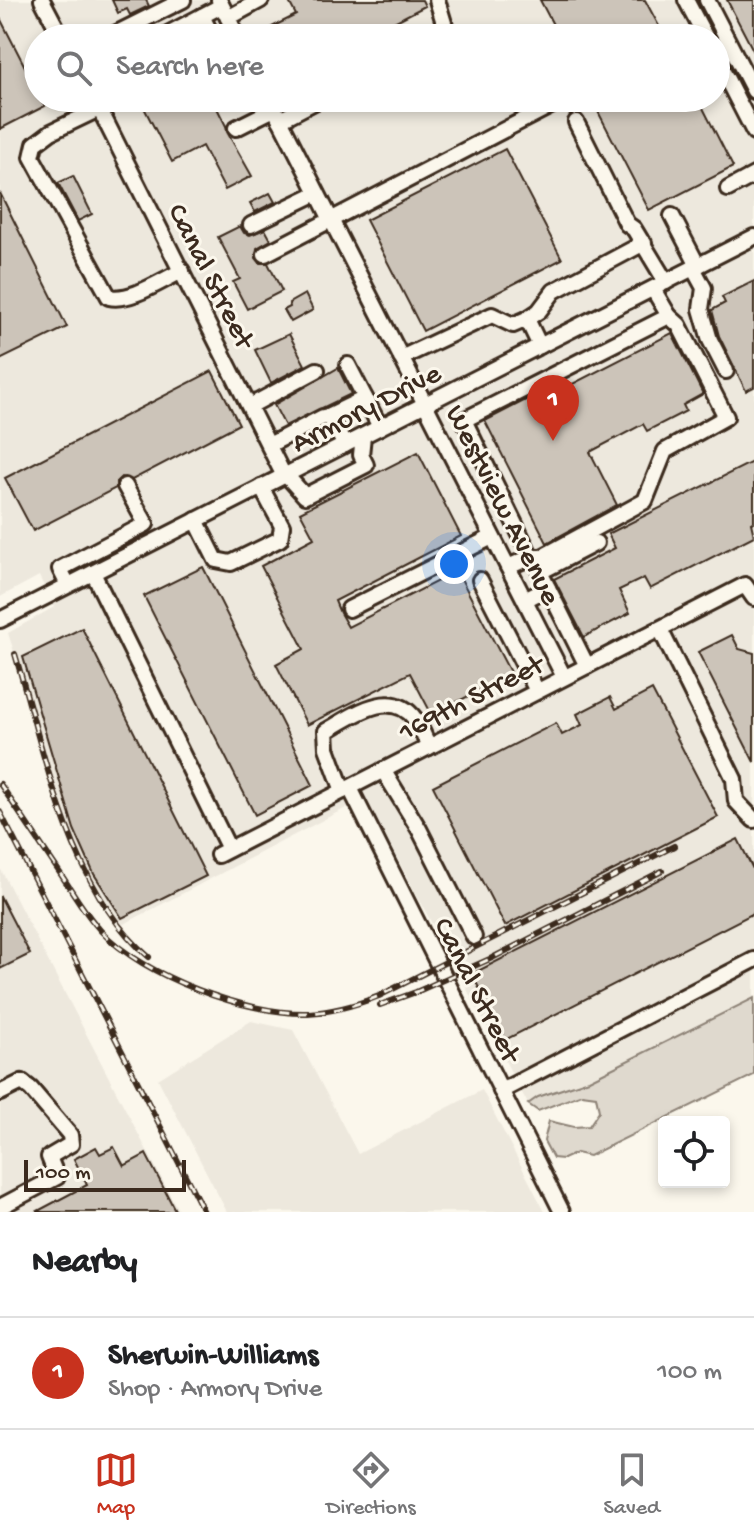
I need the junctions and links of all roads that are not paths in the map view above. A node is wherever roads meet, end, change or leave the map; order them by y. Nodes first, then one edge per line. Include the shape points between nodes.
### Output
1 (42, 0) edge
2 (183, 0) edge
3 (261, 0) edge
4 (437, 0) edge
5 (707, 0) edge
6 (692, 2) edge
7 (223, 8) edge
8 (202, 16) junction
9 (55, 24) edge
10 (135, 24) edge
11 (187, 24) edge
12 (206, 24) edge
13 (444, 24) edge
14 (701, 24) edge
15 (719, 24) edge
16 (730, 45) edge
17 (730, 85) edge
18 (754, 91) edge
19 (82, 112) edge
20 (101, 112) edge
21 (268, 112) edge
22 (276, 112) edge
23 (539, 112) edge
24 (576, 122) dead end
25 (236, 128) dead end
26 (754, 132) edge
27 (754, 175) edge
28 (728, 189) dead end
29 (317, 193) junction
30 (672, 216) dead end
31 (331, 219) junction
32 (251, 225) dead end
33 (754, 237) edge
34 (644, 243) junction
35 (265, 254) dead end
36 (696, 267) junction
37 (182, 271) junction
38 (660, 285) junction
39 (669, 316) junction
40 (527, 319) junction
41 (540, 346) junction
42 (401, 358) junction
43 (348, 365) dead end
44 (317, 370) dead end
45 (726, 371) dead end
46 (365, 398) junction
47 (425, 404) junction
48 (250, 406) junction
49 (328, 416) junction
50 (380, 427) junction
51 (363, 436) junction
52 (269, 445) junction
53 (345, 445) junction
54 (483, 462) junction
55 (460, 473) junction
56 (285, 475) junction
57 (125, 486) dead end
58 (261, 487) junction
59 (196, 520) junction
60 (141, 527) junction
61 (492, 537) junction
62 (596, 543) dead end
63 (150, 544) junction
64 (531, 557) junction
65 (508, 567) junction
66 (93, 573) junction
67 (480, 580) dead end
68 (68, 585) junction
69 (548, 588) junction
70 (750, 592) edge
71 (525, 600) junction
72 (349, 609) dead end
73 (0, 620) edge
74 (660, 629) junction
75 (587, 666) junction
76 (564, 677) junction
77 (537, 691) junction
78 (429, 747) junction
79 (383, 770) junction
80 (346, 789) junction
81 (754, 820) edge
82 (474, 937) dead end
83 (754, 960) edge
84 (501, 1091) junction
85 (0, 1093) edge
86 (0, 1207) edge
87 (562, 1212) edge

1 - 9 street
2 - 10 street
3 - 7 street
4 - 13 street
5 - 15 street
6 - 14 street
7 - 8 street
8 - 11 street
8 - 12 street
16 - 18 street
17 - 26 street
19 - 37 street via 35,144 32,157 109,297 134,293
20 - 37 street, Canal Street
21 - 25 street
22 - 29 street, Westview Avenue
23 - 31 street
24 - 34 street via 627,224
27 - 28 street
29 - 31 street, Westview Avenue
29 - 32 street
30 - 36 street
31 - 35 street
31 - 42 street, Westview Avenue
33 - 36 street, Armory Drive
34 - 38 street
34 - 40 street via 554,291
36 - 38 street, Armory Drive
36 - 45 street via 704,288 701,309
37 - 48 street, Canal Street
38 - 39 street
38 - 41 street, Armory Drive
39 - 54 street via 464,420
39 - 64 street via 679,325 726,417 665,451 645,501 542,557
40 - 41 street
40 - 42 street via 513,325 492,315
41 - 47 street, Armory Drive
42 - 47 street, Westview Avenue
43 - 46 street
44 - 48 street
46 - 49 street
46 - 50 street
47 - 50 street, Armory Drive
47 - 55 street, Westview Avenue
48 - 52 street, Canal Street
49 - 52 street
49 - 53 street
50 - 51 street, Armory Drive
51 - 53 street, Armory Drive
51 - 56 street, Canal Street via 366,465 305,496
52 - 56 street, Canal Street
53 - 56 street, Armory Drive
54 - 55 street
54 - 64 street
55 - 61 street, Westview Avenue
56 - 58 street, Armory Drive
57 - 60 street via 146,524
58 - 59 street, Armory Drive
58 - 59 street via 282,526 280,539 231,563 216,560
59 - 63 street, Armory Drive
60 - 63 street
60 - 68 street via 60,569
61 - 65 street, Westview Avenue
61 - 72 street
62 - 69 street via 540,572
63 - 66 street, Armory Drive
64 - 65 street
65 - 71 street, Westview Avenue
66 - 68 street, Armory Drive
66 - 80 street, 169th Street via 224,852
67 - 77 street
68 - 73 street, Armory Drive
69 - 71 street
69 - 75 street
70 - 74 street, 169th Street
71 - 76 street, Westview Avenue
74 - 75 street, 169th Street
74 - 81 street via 734,779 736,801
75 - 76 street, 169th Street
76 - 77 street, 169th Street
77 - 78 street, 169th Street
78 - 79 street, 169th Street
78 - 80 street, Canal Street via 414,717 399,706 385,702 365,709 326,731 327,748
79 - 80 street, 169th Street
79 - 82 street
80 - 84 street, Canal Street
83 - 84 street
84 - 87 street, Canal Street
85 - 86 street via 22,1082 70,1135 71,1144 49,1157 57,1177

